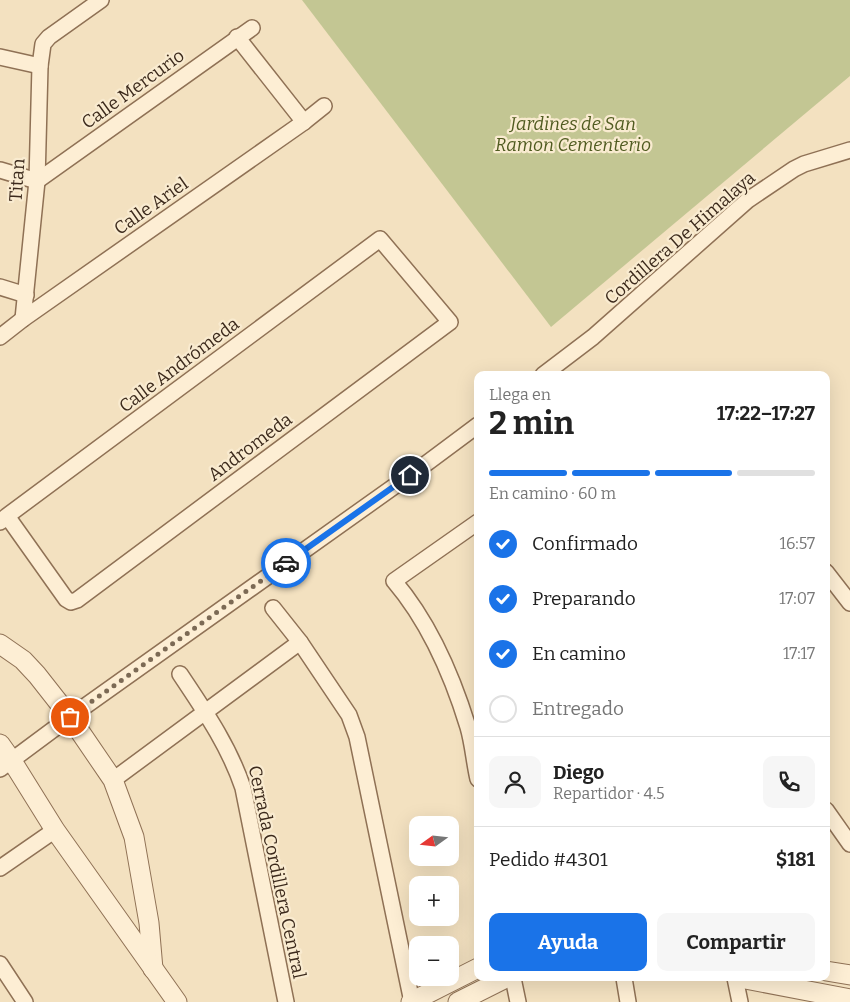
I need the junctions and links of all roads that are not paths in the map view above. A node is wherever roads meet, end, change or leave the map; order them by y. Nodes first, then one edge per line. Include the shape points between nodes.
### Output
1 (102, 0) edge
2 (252, 28) dead end
3 (238, 37) junction
4 (0, 57) edge
5 (40, 66) junction
6 (324, 106) dead end
7 (304, 122) junction
8 (849, 153) edge
9 (0, 170) edge
10 (37, 181) junction
11 (380, 239) joint
12 (0, 287) edge
13 (26, 295) junction
14 (23, 319) junction
15 (0, 337) edge
16 (548, 371) edge
17 (474, 428) edge
18 (4, 519) edge
19 (474, 525) edge
20 (830, 577) edge
21 (850, 603) edge
22 (273, 608) dead end
23 (300, 642) junction
24 (0, 644) edge
25 (180, 674) dead end
26 (205, 712) junction
27 (70, 717) junction
28 (0, 744) edge
29 (474, 759) edge
30 (6, 765) edge
31 (113, 780) junction
32 (830, 816) edge
33 (55, 830) junction
34 (850, 844) edge
35 (0, 868) edge
36 (0, 964) edge
37 (153, 969) junction
38 (474, 970) edge
39 (830, 972) edge
40 (850, 975) edge
41 (500, 981) edge
42 (514, 981) edge
43 (624, 981) edge
44 (736, 981) edge
45 (755, 981) edge
46 (849, 1000) edge
47 (26, 1002) edge
48 (177, 1002) edge
49 (286, 1002) edge
50 (411, 1002) edge
51 (458, 1002) edge
52 (518, 1002) edge
53 (628, 1002) edge
54 (740, 1002) edge

1 - 5 street, Titan via 43,44
2 - 3 street, Calle Mercurio
3 - 7 street
3 - 10 street, Calle Mercurio
4 - 5 street
5 - 10 street, Titan
6 - 7 street, Calle Ariel
7 - 14 street, Calle Ariel
8 - 16 street, Cordillera De Himalaya via 804,164 748,200 593,338
9 - 10 street
10 - 13 street, Titan
11 - 18 street, Calle Andrómeda
11 - 18 street, Andromeda via 450,322 72,602 66,599
12 - 13 street
13 - 14 street, Titan
14 - 15 street, Calle Ariel
17 - 27 street
19 - 29 street via 394,581 409,598 442,657 468,728
20 - 21 street
22 - 23 street
23 - 26 street
23 - 50 street via 349,714 357,737
24 - 27 street via 23,660
25 - 26 street, Cerrada Cordillera Central
26 - 31 street
26 - 49 street, Cerrada Cordillera Central via 235,765 242,788
27 - 30 street
27 - 31 street
28 - 30 street
30 - 33 street
31 - 37 street via 134,837 149,923
32 - 34 street
33 - 35 street
33 - 37 street
36 - 47 street
37 - 48 street
38 - 50 street
39 - 40 street
41 - 51 street
42 - 52 street
43 - 53 street
44 - 54 street
45 - 46 street

